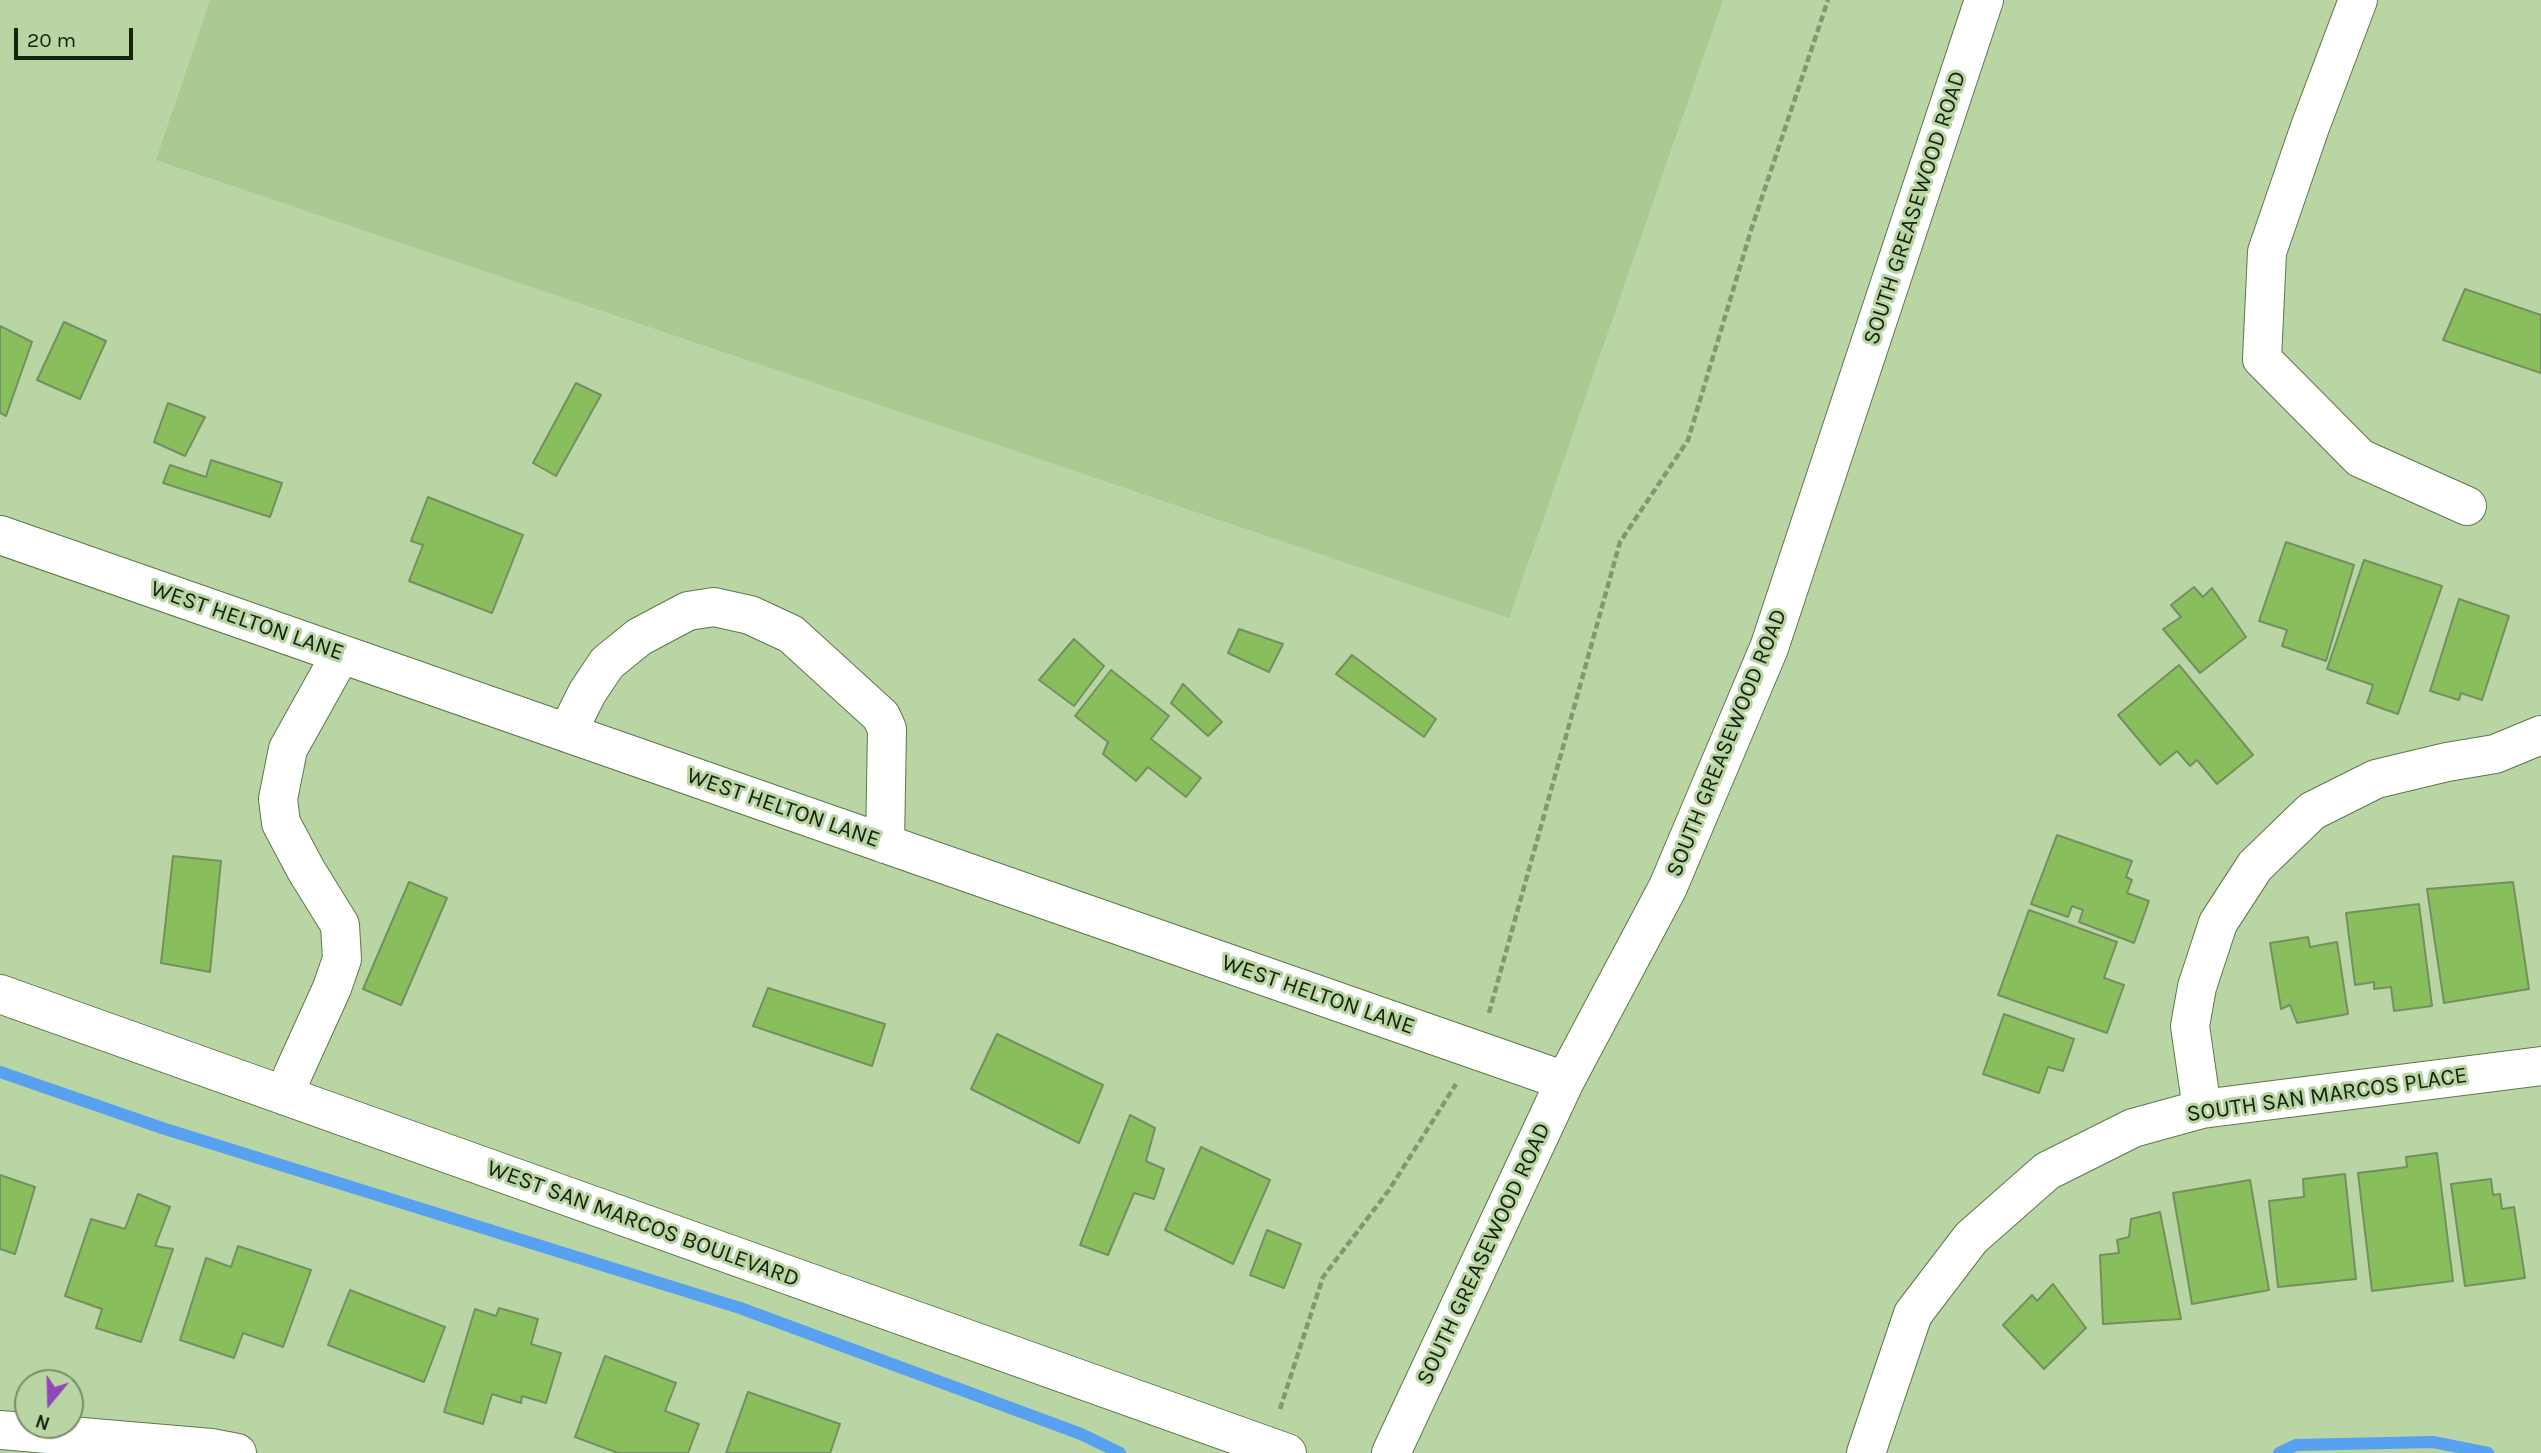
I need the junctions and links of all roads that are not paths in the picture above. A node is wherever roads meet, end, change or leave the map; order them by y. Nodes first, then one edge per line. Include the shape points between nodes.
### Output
1 (1984, 0) edge
2 (2358, 0) edge
3 (2467, 506) dead end
4 (0, 535) edge
5 (341, 654) junction
6 (567, 733) junction
7 (2541, 735) edge
8 (885, 844) junction
9 (0, 994) edge
10 (2541, 1066) edge
11 (1565, 1081) junction
12 (285, 1096) junction
13 (2202, 1109) junction
14 (0, 1430) edge
15 (1278, 1450) edge
16 (237, 1453) edge
17 (1391, 1453) edge
18 (1866, 1453) edge

1 - 11 street, SOUTH GREASEWOOD ROAD via 1769,648 1668,887
2 - 3 street via 2267,252 2262,359 2360,458
4 - 5 street, WEST HELTON LANE
5 - 6 street, WEST HELTON LANE
5 - 12 street via 288,749 278,799 281,823 340,925 342,959
6 - 8 street, WEST HELTON LANE
6 - 8 street via 607,663 639,637 688,611 714,607 750,615 791,634 881,716 887,729
7 - 13 street via 2495,754 2376,779 2312,811 2255,866 2218,923 2197,987 2190,1026
8 - 11 street, WEST HELTON LANE
9 - 12 street, WEST SAN MARCOS BOULEVARD
10 - 13 street, SOUTH SAN MARCOS PLACE
11 - 17 street, SOUTH GREASEWOOD ROAD
12 - 15 street, WEST SAN MARCOS BOULEVARD
13 - 18 street, SOUTH SAN MARCOS PLACE via 2133,1128 2047,1171 1971,1238 1913,1314
14 - 16 street

